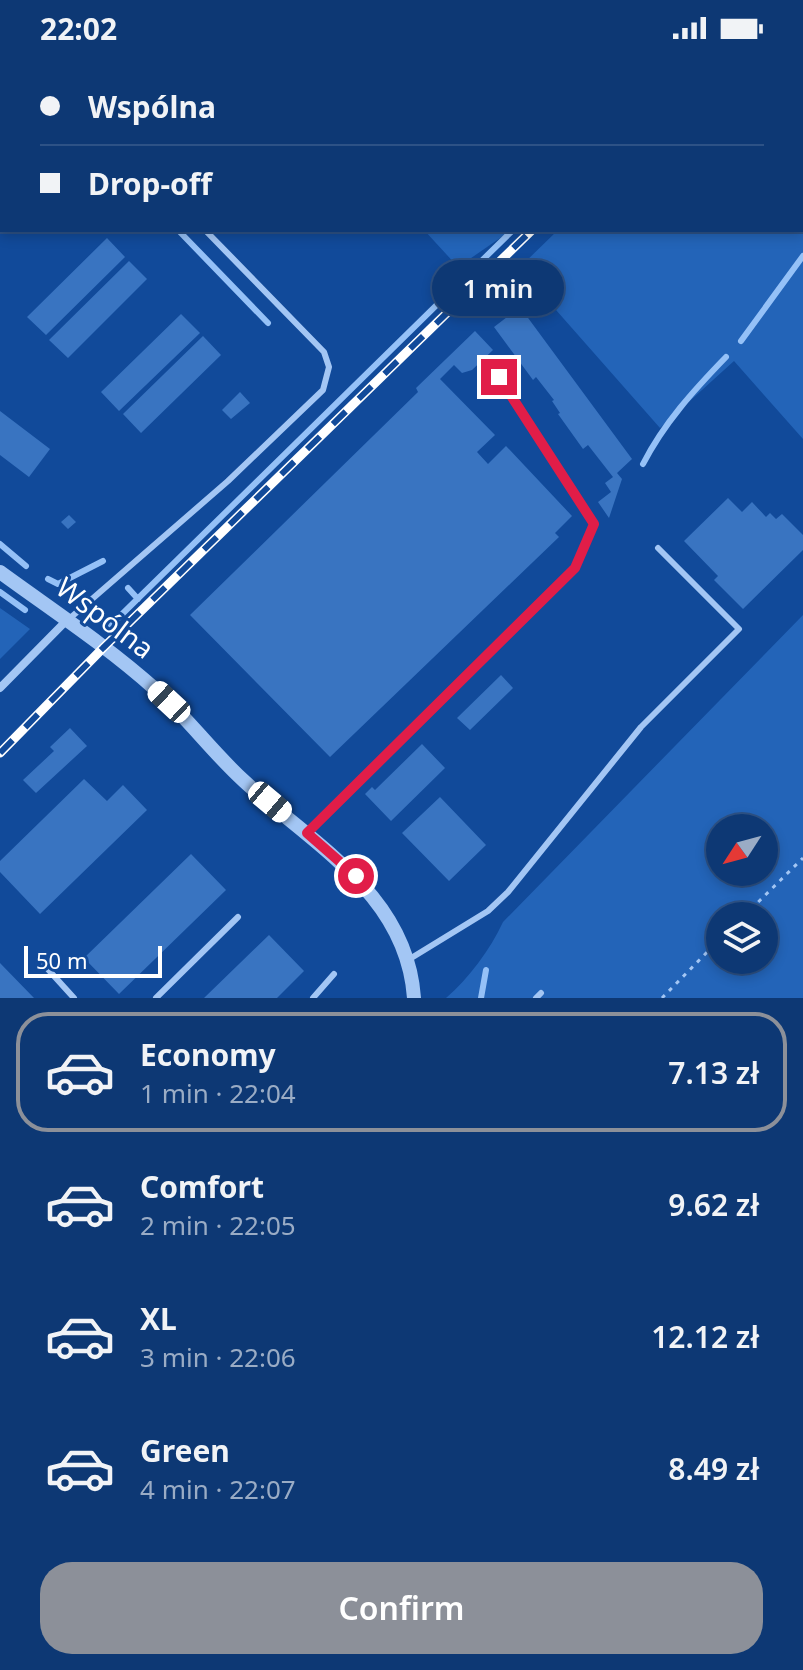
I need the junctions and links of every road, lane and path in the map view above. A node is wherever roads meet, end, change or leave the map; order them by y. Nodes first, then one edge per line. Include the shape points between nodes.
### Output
1 (207, 232) edge
2 (499, 377) dead end
3 (658, 548) dead end
4 (0, 572) edge
5 (66, 621) junction
6 (0, 688) edge
7 (307, 833) junction
8 (803, 858) edge
9 (758, 902) edge
10 (238, 917) dead end
11 (706, 953) edge
12 (408, 960) junction
13 (44, 965) dead end
14 (334, 974) dead end
15 (74, 998) edge
16 (156, 998) edge
17 (313, 998) edge
18 (414, 998) edge
19 (662, 998) edge

1 - 5 lane via 324,352 329,367 323,390 228,481
2 - 7 lane via 594,524 582,553 575,568
3 - 12 lane via 739,629 641,727 508,892 488,911
4 - 5 street, Wspólna
5 - 6 street
5 - 7 street, Wspólna via 154,688 228,766
7 - 12 street, Wspólna via 373,896
8 - 9 path
10 - 16 lane
11 - 19 path
12 - 18 street, Wspólna
13 - 15 lane
14 - 17 lane

